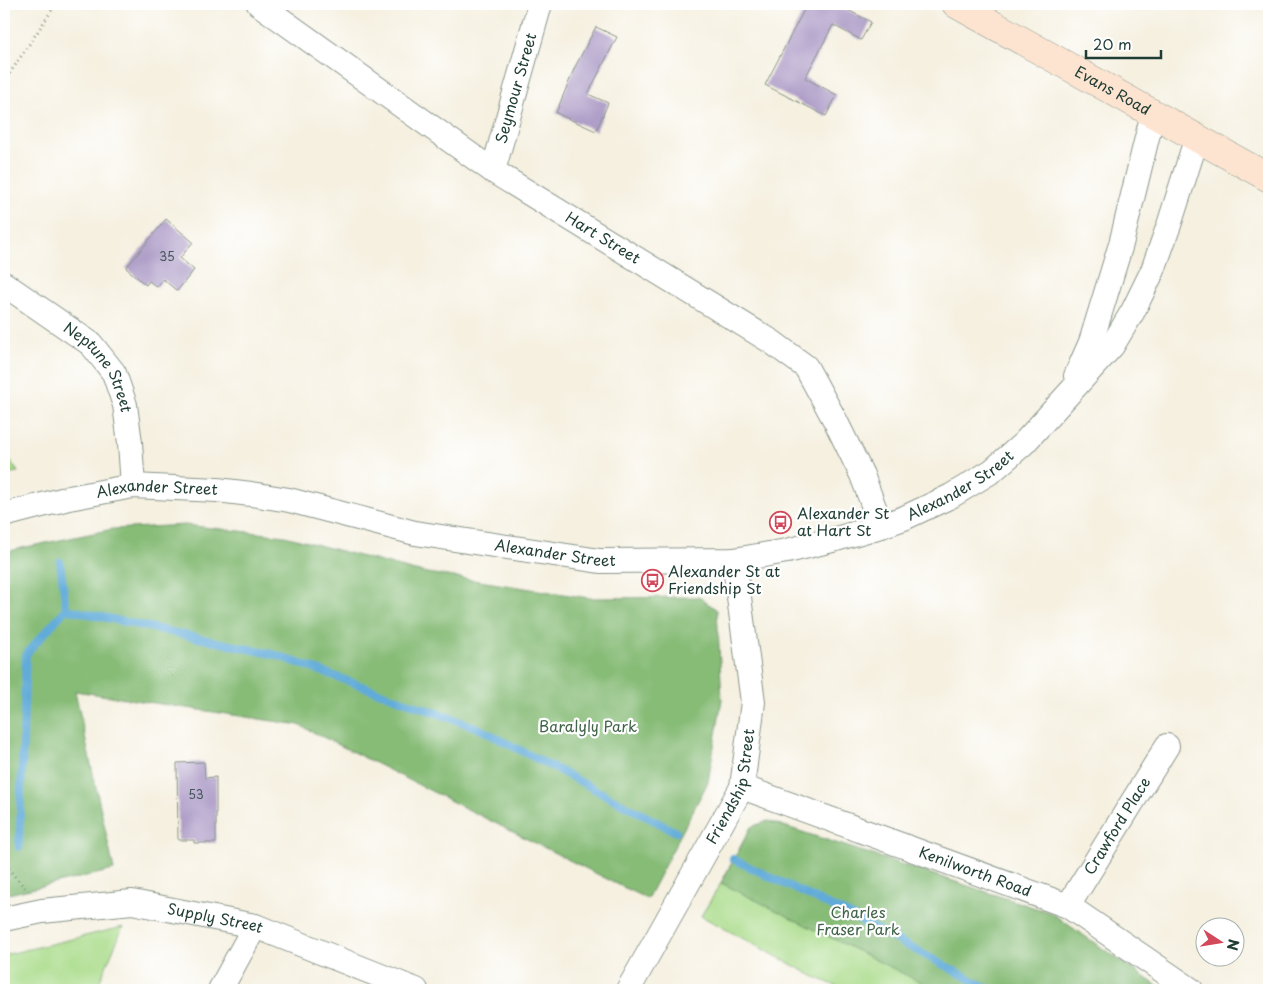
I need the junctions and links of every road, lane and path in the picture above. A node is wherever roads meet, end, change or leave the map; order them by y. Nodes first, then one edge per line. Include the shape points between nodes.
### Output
1 (56, 4) edge
2 (259, 4) edge
3 (540, 4) edge
4 (956, 4) edge
5 (4, 82) edge
6 (1153, 113) junction
7 (1197, 137) junction
8 (493, 171) junction
9 (1269, 178) edge
10 (4, 284) edge
11 (1068, 396) junction
12 (133, 486) junction
13 (4, 515) edge
14 (881, 526) junction
15 (734, 560) junction
16 (1167, 746) dead end
17 (742, 787) junction
18 (4, 859) edge
19 (1068, 906) junction
20 (45, 910) junction
21 (4, 920) edge
22 (254, 926) junction
23 (220, 990) edge
24 (416, 990) edge
25 (628, 990) edge
26 (1191, 990) edge

1 - 5 path
2 - 8 street, Hart Street
3 - 8 street, Seymour Street
4 - 6 street, Evans Road
6 - 7 street, Evans Road
6 - 11 street, Alexander Street via 1122,244 1091,342
7 - 9 street, Evans Road
7 - 11 street, Alexander Street via 1153,270 1134,311 1112,346
8 - 14 street, Hart Street via 772,342 806,367 862,475
10 - 12 street, Neptune Street via 91,344 114,373 125,405
11 - 14 street, Alexander Street via 1024,443 992,471 951,496
12 - 13 street, Alexander Street
12 - 15 street, Alexander Street via 217,490 289,500 415,533 600,561
14 - 15 street, Alexander Street via 788,551
15 - 17 street, Friendship Street via 753,702
16 - 19 street, Crawford Place
17 - 19 street, Kenilworth Road
17 - 25 street, Friendship Street
18 - 20 path via 11,872
19 - 26 street, Kenilworth Road
20 - 21 street, Supply Street
20 - 22 street, Supply Street via 132,902
22 - 23 street
22 - 24 street, Supply Street

